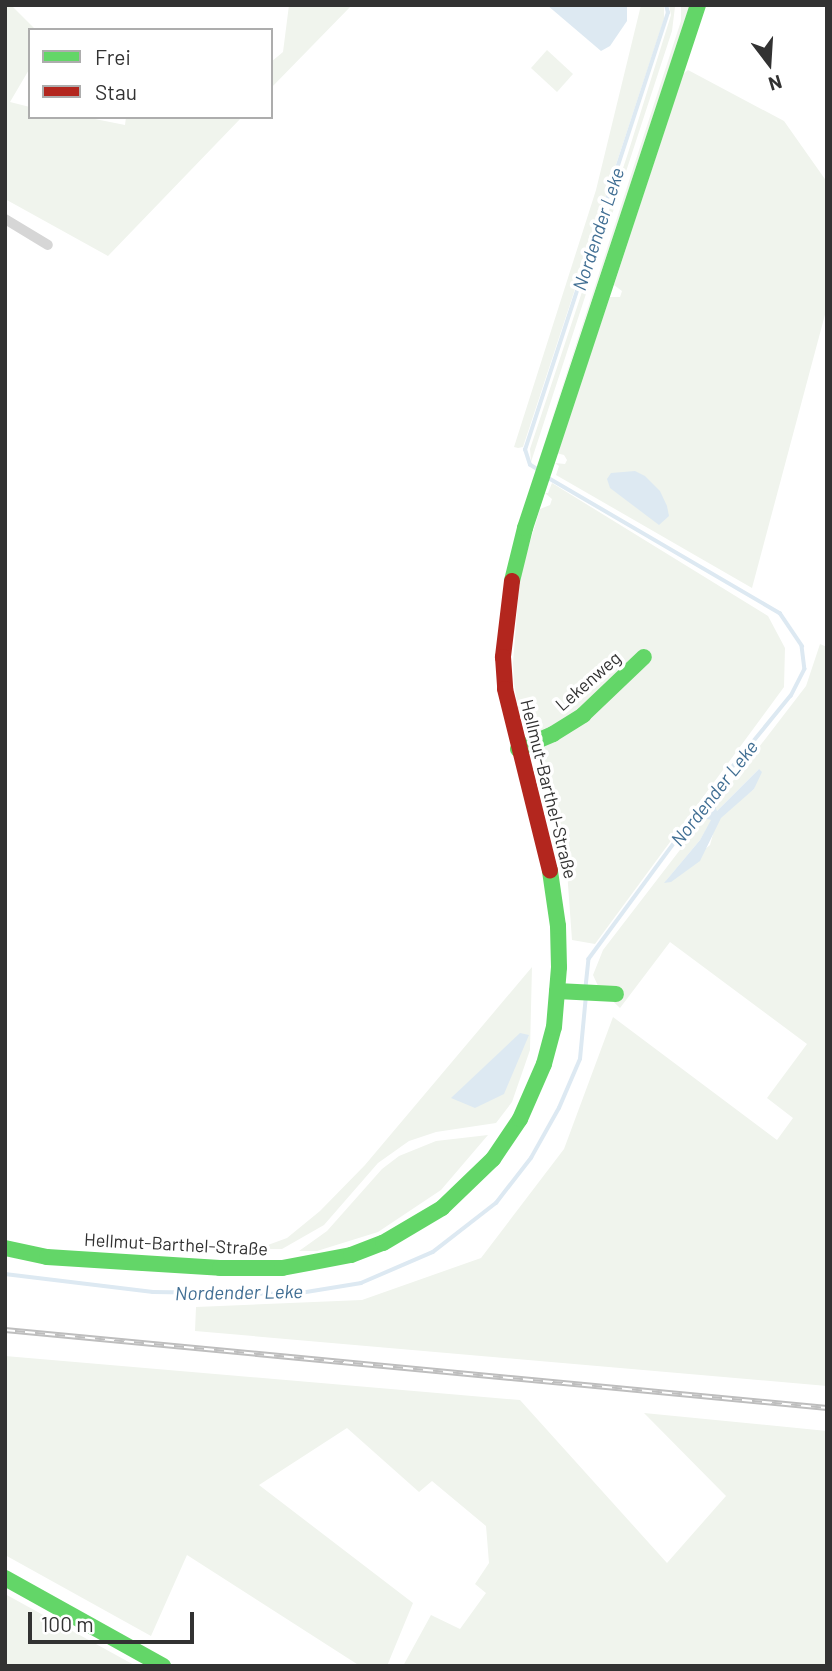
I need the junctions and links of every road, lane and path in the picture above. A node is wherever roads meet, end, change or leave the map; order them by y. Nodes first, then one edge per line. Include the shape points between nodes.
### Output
1 (698, 5) edge
2 (5, 219) edge
3 (48, 245) dead end
4 (644, 657) dead end
5 (517, 749) junction
6 (557, 991) junction
7 (616, 994) dead end
8 (5, 1248) edge
9 (5, 1578) edge
10 (163, 1666) edge

1 - 5 street, Hellmut-Barthel-Straße via 516,562 505,625 505,689
2 - 3 street
4 - 5 street, Lekenweg via 583,715
5 - 6 street, Hellmut-Barthel-Straße via 554,892
6 - 7 street
6 - 8 street, Hellmut-Barthel-Straße via 544,1064 520,1119 493,1159 442,1208 383,1243 351,1255 282,1268 47,1257
9 - 10 street

